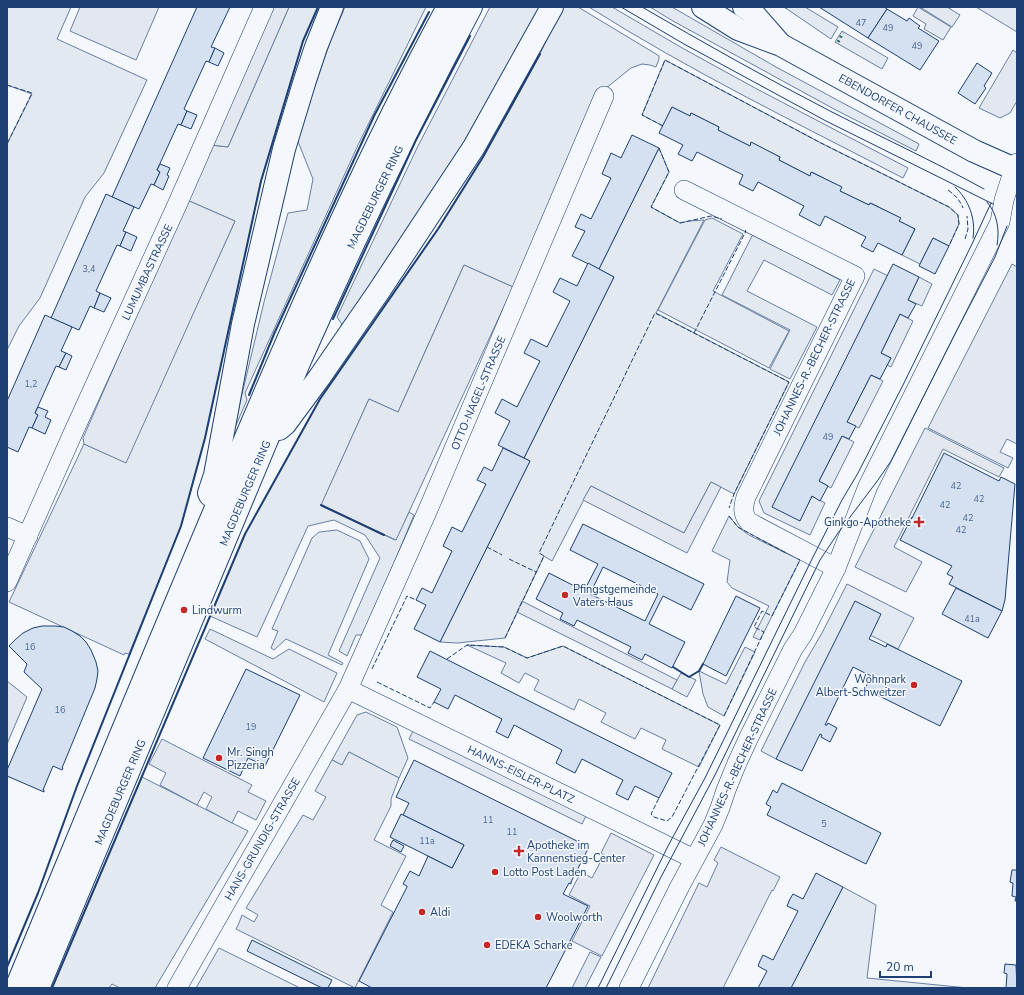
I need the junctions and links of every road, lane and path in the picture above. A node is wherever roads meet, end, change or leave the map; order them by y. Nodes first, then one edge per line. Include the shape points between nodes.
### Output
1 (264, 7) edge
2 (332, 7) edge
3 (448, 7) edge
4 (472, 7) edge
5 (552, 7) edge
6 (703, 7) edge
7 (744, 7) edge
8 (781, 45) junction
9 (604, 96) dead end
10 (1016, 168) edge
11 (684, 190) dead end
12 (268, 439) junction
13 (215, 509) junction
14 (7, 527) edge
15 (28, 536) junction
16 (836, 568) junction
17 (7, 582) edge
18 (348, 689) junction
19 (694, 859) junction
20 (16, 988) edge
21 (38, 988) edge
22 (177, 988) edge
23 (630, 988) edge

1 - 15 street, LUMUMBASTRASSE
2 - 13 main road via 316,46 284,149 244,317 215,475 209,493
3 - 13 main road, MAGDEBURGER RING via 339,224
4 - 12 main road, MAGDEBURGER RING via 428,89 360,228 301,358
5 - 12 main road via 474,147 384,284 285,424
6 - 8 main road, EBENDORFER CHAUSSEE via 738,29
7 - 8 main road, EBENDORFER CHAUSSEE via 752,12
8 - 10 main road, EBENDORFER CHAUSSEE via 974,151
9 - 18 street, OTTO-NAGEL-STRASSE via 427,512
10 - 16 street, JOHANNES-R.-BECHER-STRASSE via 1004,200 1000,222 868,486
11 - 16 street, JOHANNES-R.-BECHER-STRASSE via 854,276 743,506 749,522
12 - 21 main road, MAGDEBURGER RING
13 - 20 main road, MAGDEBURGER RING
14 - 15 street
15 - 17 street, LUMUMBASTRASSE
16 - 19 street, JOHANNES-R.-BECHER-STRASSE via 750,735 720,808
18 - 19 street, HANNS-EISLER-PLATZ
18 - 22 street, HANS-GRUNDIG-STRASSE
19 - 23 street, JOHANNES-R.-BECHER-STRASSE

